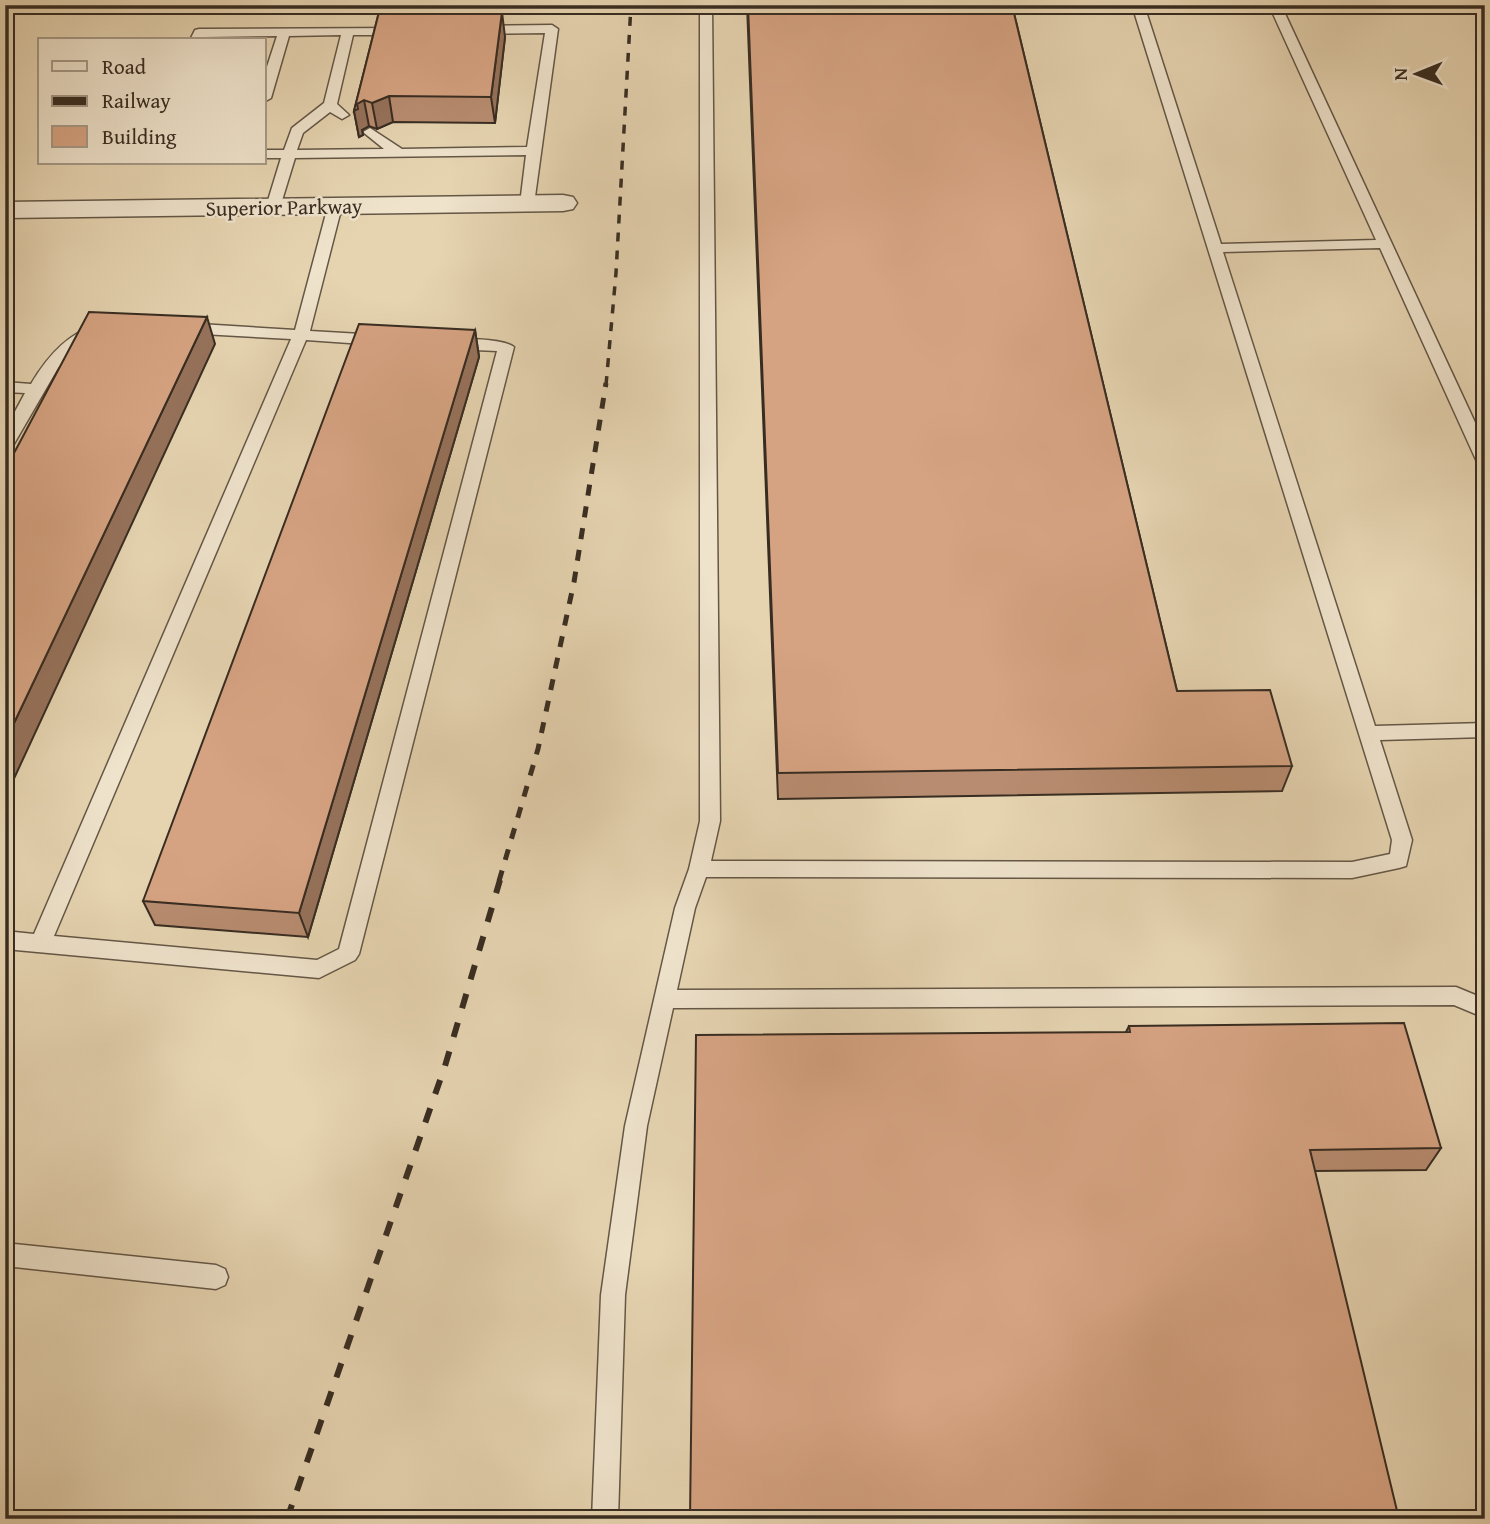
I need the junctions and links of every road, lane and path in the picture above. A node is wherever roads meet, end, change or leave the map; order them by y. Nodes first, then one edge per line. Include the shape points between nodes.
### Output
1 (706, 5) edge
2 (1138, 5) edge
3 (1275, 5) edge
4 (416, 30) edge
5 (470, 30) edge
6 (348, 31) junction
7 (284, 32) junction
8 (197, 38) edge
9 (266, 91) edge
10 (330, 105) junction
11 (342, 115) dead end
12 (370, 132) edge
13 (533, 151) junction
14 (400, 153) junction
15 (266, 154) edge
16 (289, 154) junction
17 (563, 203) dead end
18 (527, 204) junction
19 (335, 206) junction
20 (273, 207) junction
21 (5, 210) edge
22 (1384, 244) junction
23 (1215, 248) junction
24 (114, 327) edge
25 (165, 327) edge
26 (300, 335) junction
27 (396, 341) edge
28 (437, 343) edge
29 (5, 387) edge
30 (37, 389) junction
31 (5, 445) edge
32 (1485, 462) edge
33 (1485, 730) edge
34 (1368, 733) junction
35 (699, 869) junction
36 (5, 940) edge
37 (40, 943) junction
38 (664, 999) junction
39 (1485, 1009) edge
40 (5, 1254) edge
41 (216, 1277) dead end
42 (605, 1519) edge

1 - 35 lane via 710,821
2 - 23 lane
3 - 22 lane
4 - 6 lane
5 - 13 lane via 552,29
6 - 7 lane
6 - 10 lane
7 - 8 lane via 199,33
7 - 9 lane
10 - 11 lane
10 - 16 lane via 297,131
12 - 14 lane
13 - 14 lane
13 - 18 lane
14 - 16 lane
15 - 16 lane
16 - 20 lane
17 - 18 street, Superior Parkway
18 - 19 street, Superior Parkway
19 - 20 street, Superior Parkway
19 - 26 lane
20 - 21 street, Superior Parkway
22 - 23 lane
22 - 32 lane
23 - 34 lane
24 - 30 lane via 78,337 58,356
25 - 26 lane
26 - 27 lane
26 - 37 lane
28 - 37 lane via 506,347 348,954 320,969
29 - 30 lane
30 - 31 lane
33 - 34 lane
34 - 35 lane via 1402,840 1399,860 1352,870
35 - 38 lane
36 - 37 lane
38 - 39 lane via 1456,996
38 - 42 lane via 636,1126 613,1295
40 - 41 lane

